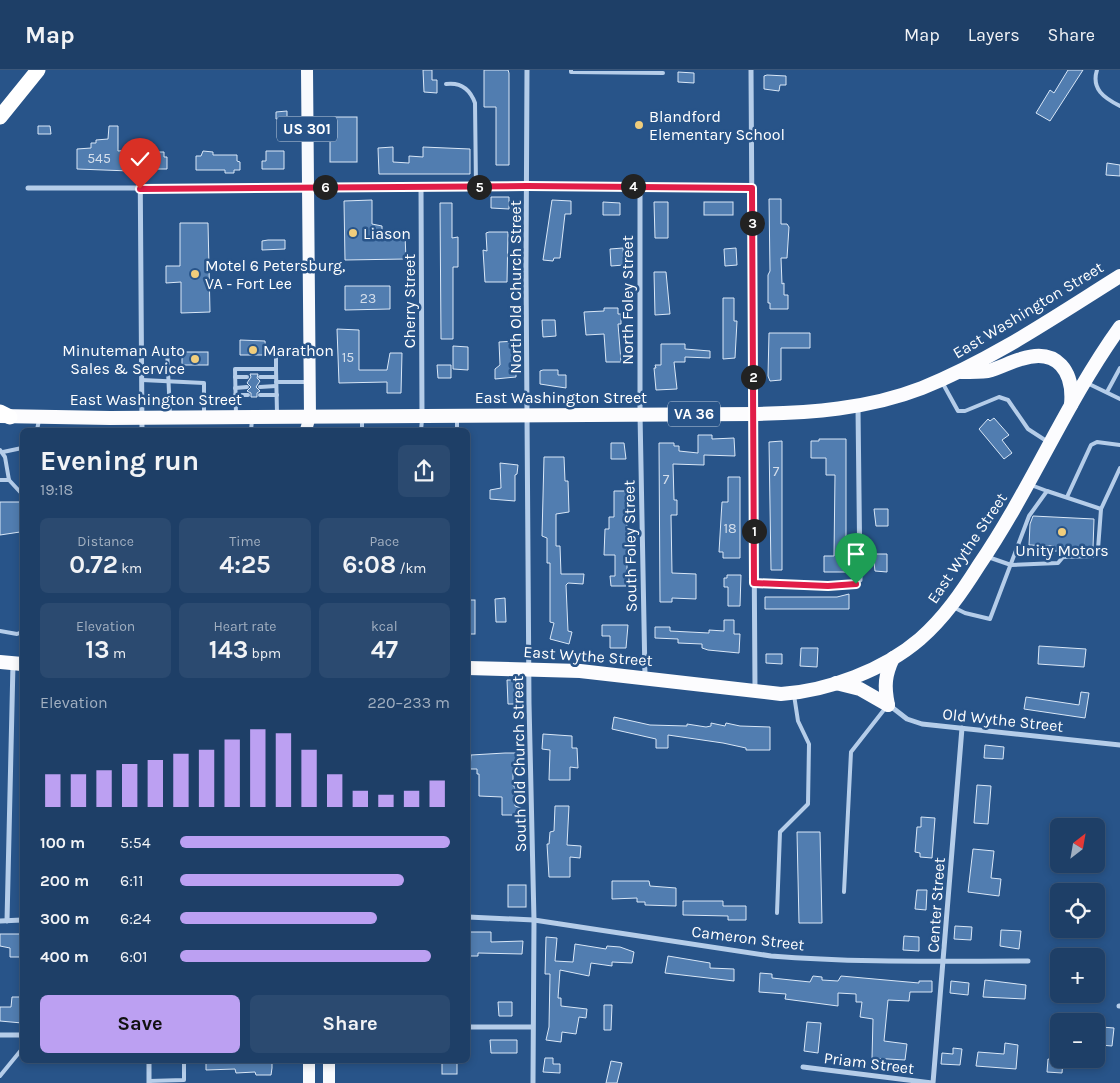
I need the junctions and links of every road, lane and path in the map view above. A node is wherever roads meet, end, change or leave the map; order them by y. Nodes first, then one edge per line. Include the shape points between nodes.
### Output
1 (38, 70) edge
2 (307, 70) edge
3 (527, 70) edge
4 (571, 70) edge
5 (751, 70) edge
6 (1097, 70) edge
7 (663, 73) dead end
8 (446, 84) dead end
9 (1120, 106) edge
10 (0, 117) edge
11 (140, 148) dead end
12 (527, 186) junction
13 (640, 186) junction
14 (308, 187) junction
15 (420, 187) junction
16 (476, 187) junction
17 (28, 188) dead end
18 (752, 188) junction
19 (140, 189) junction
20 (1120, 276) edge
21 (1120, 327) edge
22 (167, 349) dead end
23 (276, 354) dead end
24 (1120, 368) edge
25 (276, 369) junction
26 (959, 372) junction
27 (247, 377) dead end
28 (260, 377) dead end
29 (235, 378) junction
30 (142, 380) junction
31 (940, 380) junction
32 (168, 381) junction
33 (276, 382) junction
34 (310, 382) junction
35 (1085, 382) junction
36 (247, 387) dead end
37 (260, 387) dead end
38 (235, 388) junction
39 (1106, 392) junction
40 (236, 395) junction
41 (248, 395) dead end
42 (260, 395) dead end
43 (276, 395) junction
44 (1120, 399) edge
45 (858, 405) junction
46 (1071, 406) junction
47 (527, 414) junction
48 (640, 414) junction
49 (753, 414) junction
50 (3, 415) edge
51 (422, 415) junction
52 (457, 415) junction
53 (170, 416) junction
54 (204, 416) junction
55 (236, 416) junction
56 (277, 416) junction
57 (310, 416) junction
58 (362, 416) junction
59 (252, 423) edge
60 (38, 424) edge
61 (142, 424) edge
62 (307, 428) edge
63 (316, 428) edge
64 (362, 428) edge
65 (421, 428) edge
66 (457, 428) edge
67 (1050, 443) junction
68 (1120, 445) edge
69 (20, 448) edge
70 (2, 451) edge
71 (1120, 468) edge
72 (0, 480) edge
73 (9, 480) junction
74 (1028, 484) junction
75 (1047, 491) junction
76 (20, 492) edge
77 (1067, 497) junction
78 (1101, 509) junction
79 (985, 556) junction
80 (1011, 566) junction
81 (754, 583) junction
82 (951, 606) junction
83 (0, 631) edge
84 (20, 633) edge
85 (893, 658) junction
86 (12, 663) edge
87 (470, 668) edge
88 (530, 669) junction
89 (645, 677) junction
90 (836, 683) junction
91 (755, 692) junction
92 (793, 693) junction
93 (888, 705) junction
94 (962, 728) junction
95 (1120, 745) edge
96 (844, 892) dead end
97 (776, 914) dead end
98 (470, 917) edge
99 (20, 920) edge
100 (534, 920) junction
101 (0, 921) edge
102 (7, 921) junction
103 (1028, 961) dead end
104 (944, 962) junction
105 (470, 1027) edge
106 (532, 1027) junction
107 (0, 1035) edge
108 (20, 1036) edge
109 (20, 1051) edge
110 (148, 1063) edge
111 (184, 1063) edge
112 (309, 1063) edge
113 (329, 1063) edge
114 (802, 1067) dead end
115 (0, 1076) edge
116 (149, 1082) edge
117 (309, 1083) edge
118 (329, 1083) edge
119 (533, 1083) edge
120 (932, 1083) edge

1 - 10 highway
2 - 14 main road, US 301
3 - 12 street, North Old Church Street
4 - 7 lane via 588,74
5 - 18 street
6 - 9 lane via 1097,89
8 - 16 lane via 461,85 475,102
11 - 19 street
12 - 13 street
12 - 16 street
12 - 47 street, North Old Church Street
13 - 18 street
13 - 48 street, North Foley Street
14 - 15 street
14 - 19 street
14 - 34 main road, US 301
15 - 16 street
15 - 51 street, Cherry Street
17 - 19 street
18 - 49 street
19 - 30 street
20 - 26 highway, East Washington Street / VA 36
21 - 35 highway, East Wythe Street
22 - 32 lane
23 - 25 lane
24 - 39 lane
25 - 29 lane via 235,369
25 - 33 lane
26 - 31 highway, East Washington Street / VA 36
26 - 46 highway via 989,370 1021,359 1047,357 1066,370 1072,391
27 - 29 lane
28 - 33 lane
29 - 38 lane
30 - 32 lane
30 - 61 street
31 - 45 highway, East Washington Street / VA 36 via 920,389
31 - 67 lane via 958,411 964,412 999,397 1008,400 1028,429
32 - 53 lane
32 - 54 lane via 204,383
33 - 34 lane
33 - 37 lane
33 - 43 lane
34 - 57 main road, US 301
35 - 39 lane
35 - 46 highway, East Wythe Street
36 - 38 lane
38 - 40 lane
39 - 44 lane
40 - 41 lane
40 - 55 lane
42 - 43 lane
43 - 56 lane
45 - 49 highway, East Washington Street / VA 36 via 830,410
45 - 81 street via 860,580 852,585
46 - 67 highway, East Wythe Street
47 - 48 highway, East Washington Street / VA 36
47 - 52 highway, East Washington Street / VA 36
47 - 88 street, South Old Church Street
48 - 49 highway, East Washington Street / VA 36
48 - 89 street, South Foley Street
49 - 81 street
50 - 60 highway, East Washington Street
51 - 52 highway, East Washington Street / VA 36
51 - 58 highway, East Washington Street / VA 36
51 - 65 lane
52 - 66 lane
53 - 54 highway, East Washington Street
53 - 61 highway, East Washington Street
54 - 55 highway, East Washington Street
55 - 59 highway, East Washington Street
56 - 57 highway, East Washington Street
56 - 59 highway, East Washington Street
57 - 58 highway, East Washington Street / VA 36
57 - 62 main road, US 301
57 - 63 main road, US 301
58 - 64 lane
60 - 61 highway, East Washington Street
67 - 74 highway, East Wythe Street
68 - 77 lane via 1098,442 1091,445
69 - 70 lane
70 - 73 lane
71 - 78 lane
72 - 73 lane
73 - 76 lane
74 - 75 lane
74 - 79 highway, East Wythe Street
75 - 77 lane
75 - 80 lane via 1029,516
77 - 78 lane
78 - 80 lane via 1098,549 1093,556 1063,557 1058,563
79 - 80 lane
79 - 82 highway, East Wythe Street
80 - 82 lane via 990,619
81 - 91 street
82 - 85 highway, East Wythe Street via 921,638
83 - 84 lane
85 - 90 highway, East Wythe Street
85 - 93 highway via 884,688
86 - 102 street
87 - 88 highway, East Wythe Street
88 - 89 highway, East Wythe Street
88 - 100 street, South Old Church Street
89 - 91 highway, East Wythe Street
90 - 92 highway, East Wythe Street
90 - 93 highway via 860,689
91 - 92 highway, East Wythe Street
92 - 97 lane via 798,721 809,744 808,804 780,832
93 - 94 street, Old Wythe Street via 907,719 922,724
93 - 96 lane via 851,752
94 - 95 street, Old Wythe Street
94 - 104 street, Center Street
98 - 100 street, Cameron Street
99 - 102 street
100 - 104 street, Cameron Street via 771,956
100 - 106 street, South Old Church Street
101 - 102 street
103 - 104 street, Cameron Street
104 - 120 street, Center Street
105 - 106 street
106 - 119 street, South Old Church Street
107 - 108 street
109 - 115 lane
110 - 116 street
111 - 116 lane via 184,1080
112 - 117 main road
113 - 118 main road
114 - 120 street, Priam Street

